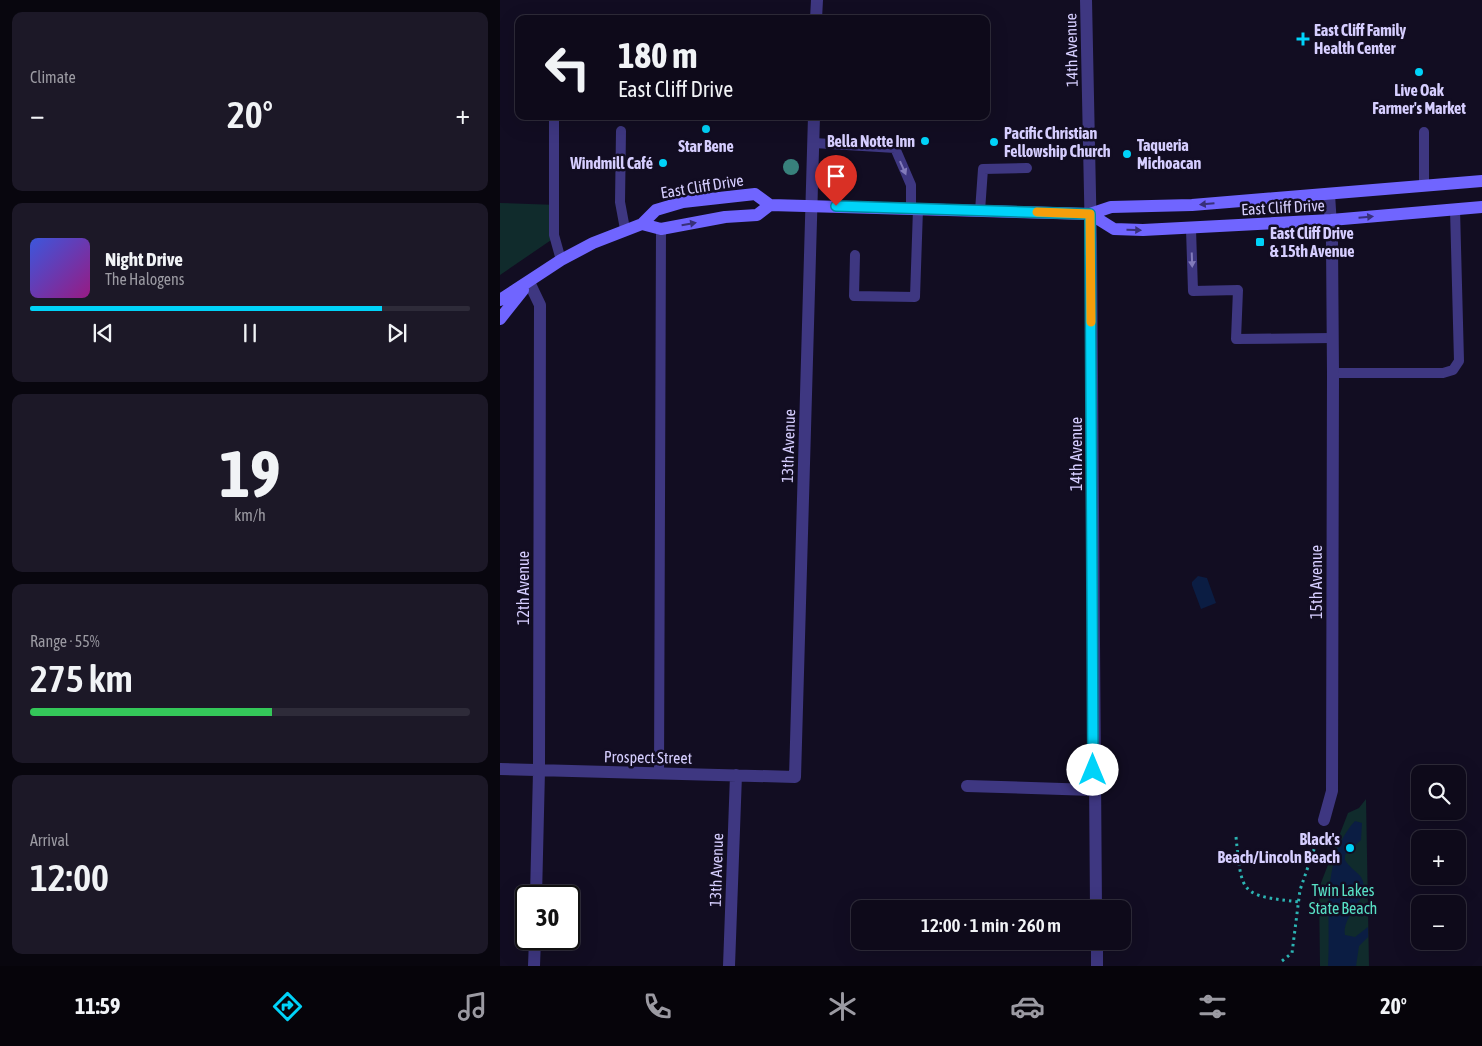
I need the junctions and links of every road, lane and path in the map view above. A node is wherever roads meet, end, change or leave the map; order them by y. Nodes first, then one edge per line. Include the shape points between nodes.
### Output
1 (817, 0) edge
2 (1086, 0) edge
3 (816, 15) edge
4 (554, 120) edge
5 (814, 120) edge
6 (622, 131) dead end
7 (1424, 132) dead end
8 (814, 143) junction
9 (1027, 168) dead end
10 (1482, 181) edge
11 (1424, 186) junction
12 (1329, 194) junction
13 (770, 205) junction
14 (811, 206) junction
15 (1482, 207) edge
16 (914, 209) junction
17 (1455, 209) junction
18 (980, 211) junction
19 (1090, 214) junction
20 (1331, 220) junction
21 (642, 224) junction
22 (1191, 228) junction
23 (625, 229) junction
24 (661, 230) junction
25 (855, 255) dead end
26 (561, 260) junction
27 (529, 282) junction
28 (500, 300) edge
29 (500, 319) edge
30 (1332, 338) junction
31 (1332, 373) junction
32 (500, 770) edge
33 (539, 771) junction
34 (658, 774) junction
35 (736, 775) junction
36 (794, 777) joint
37 (968, 786) dead end
38 (1093, 790) junction
39 (1324, 820) joint
40 (1236, 837) dead end
41 (536, 885) edge
42 (1096, 900) edge
43 (1299, 902) junction
44 (535, 950) edge
45 (1097, 950) edge
46 (1282, 961) dead end
47 (534, 966) edge
48 (729, 966) edge
49 (1097, 966) edge

1 - 3 street
2 - 19 street, 14th Avenue
4 - 26 lane via 554,235
5 - 8 street, 13th Avenue
6 - 23 lane via 620,202
7 - 11 lane
8 - 14 street, 13th Avenue
8 -> 16 lane via 894,148 911,185
9 - 18 lane via 983,169
10 - 11 main road, East Cliff Drive
11 - 12 main road, East Cliff Drive
12 -> 19 main road, East Cliff Drive via 1192,205 1111,207
12 - 20 street, 15th Avenue
13 - 14 main road, East Cliff Drive
13 - 21 main road, East Cliff Drive via 755,194 722,196 656,210
24 -> 13 main road, East Cliff Drive via 725,217 757,215
14 - 16 main road, East Cliff Drive
14 - 36 street, 13th Avenue
15 - 17 main road, East Cliff Drive
16 - 18 main road, East Cliff Drive
16 - 25 lane via 915,297 854,296
20 -> 17 main road, East Cliff Drive
17 - 31 lane via 1459,361 1453,370 1442,373
18 - 19 main road, East Cliff Drive
19 -> 22 main road, East Cliff Drive via 1114,229
19 - 38 street, 14th Avenue
20 - 22 main road, East Cliff Drive
20 - 30 street, 15th Avenue
21 - 23 main road, East Cliff Drive
21 - 24 main road, East Cliff Drive
22 -> 30 lane via 1193,290 1238,290 1236,339
23 - 26 main road, East Cliff Drive
24 - 34 lane
26 - 27 main road, East Cliff Drive
27 - 28 main road, East Cliff Drive
27 - 29 main road, East Cliff Drive
27 - 33 street, 12th Avenue via 540,305
30 - 31 street, 15th Avenue
31 - 39 street, 15th Avenue via 1332,791
32 - 33 street, Prospect Street
33 - 34 street, Prospect Street
33 - 41 street, 12th Avenue
34 - 35 street, Prospect Street
35 - 36 street, Prospect Street
35 - 48 street, 13th Avenue
37 - 38 street
38 - 42 street, 14th Avenue
39 - 43 path via 1300,890
40 - 43 path via 1240,878 1249,892 1262,898
43 - 46 path via 1292,953
44 - 47 street
45 - 49 street

